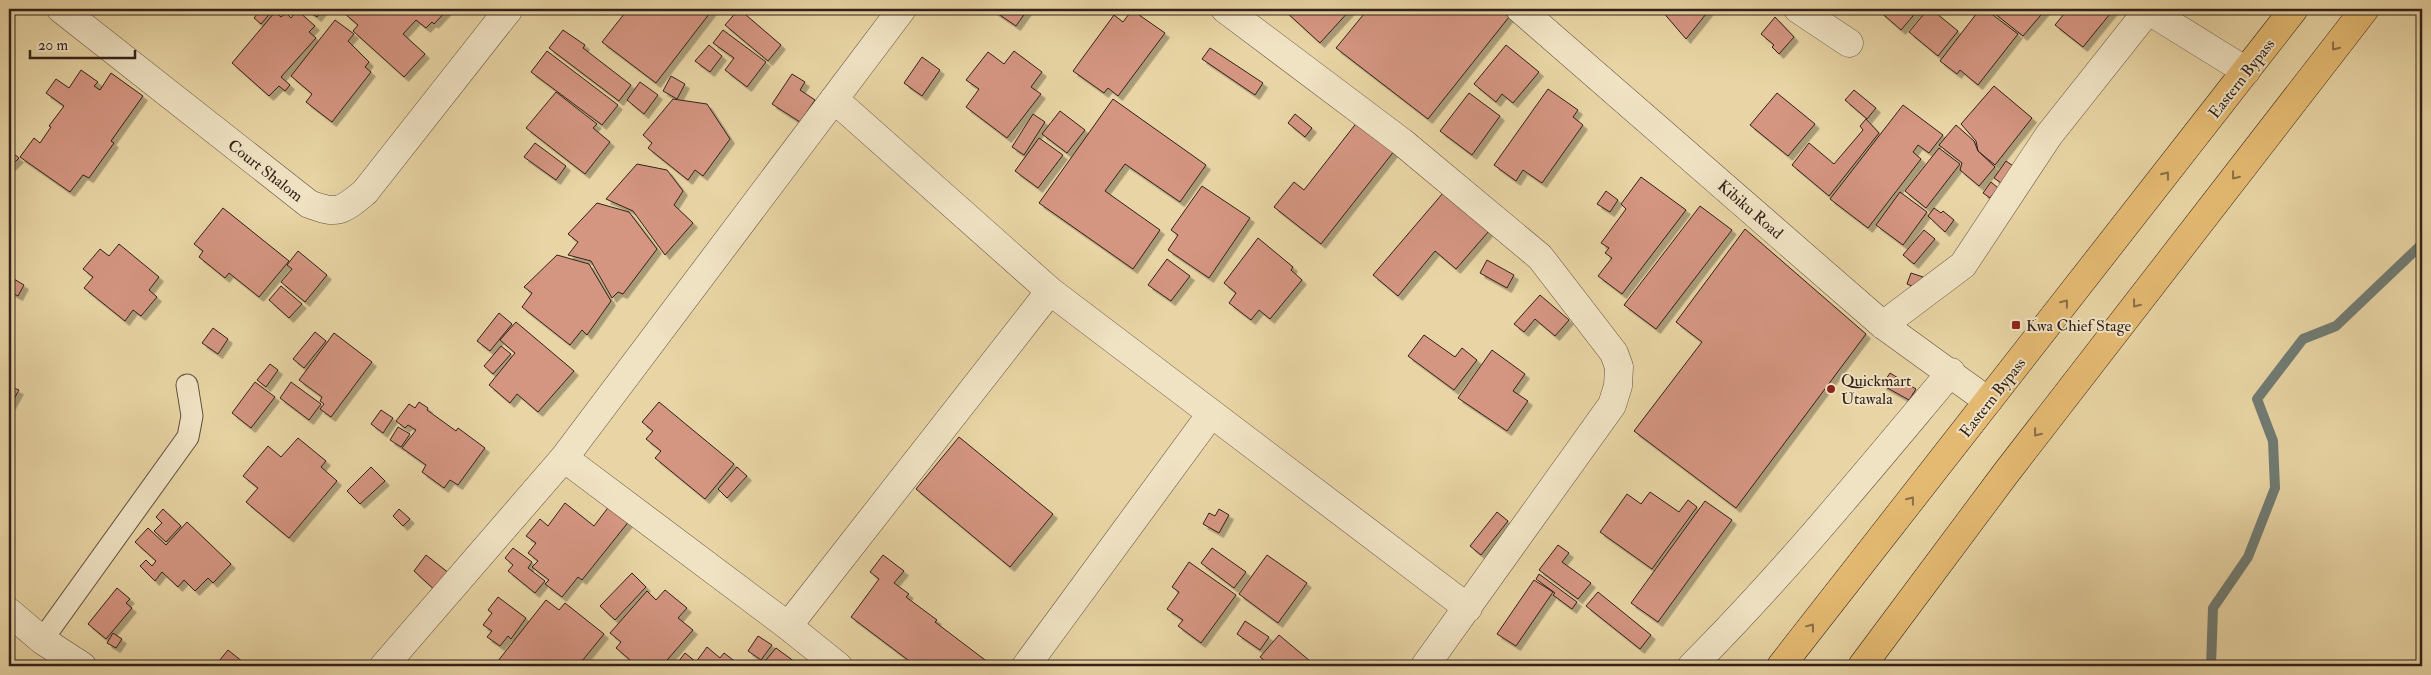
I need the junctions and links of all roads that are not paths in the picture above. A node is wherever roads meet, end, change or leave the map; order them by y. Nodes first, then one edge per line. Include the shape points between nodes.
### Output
1 (60, 9) edge
2 (509, 9) edge
3 (902, 9) edge
4 (1225, 9) edge
5 (1520, 9) edge
6 (1798, 9) edge
7 (2148, 9) edge
8 (2294, 9) edge
9 (2365, 9) edge
10 (1849, 44) dead end
11 (2246, 71) junction
12 (834, 99) junction
13 (1050, 291) junction
14 (1883, 325) junction
15 (1951, 372) junction
16 (187, 385) dead end
17 (1988, 401) junction
18 (1211, 414) junction
19 (564, 458) junction
20 (1468, 608) junction
21 (9, 612) edge
22 (788, 626) junction
23 (42, 640) junction
24 (82, 666) edge
25 (384, 666) edge
26 (838, 666) edge
27 (1026, 666) edge
28 (1425, 666) edge
29 (1692, 666) edge
30 (1781, 666) edge
31 (1862, 666) edge

1 - 2 street, Court Shalom via 309,204 330,212 348,205 365,192
3 - 12 street
4 - 20 street via 1402,142 1540,257 1614,353 1619,367 1612,405
5 - 14 street, Kibiku Road
6 - 10 street
7 - 11 street
7 - 14 street via 2050,135 1963,265
8 - 11 main road, Eastern Bypass
9 -> 31 main road via 2012,465
17 -> 11 main road, Eastern Bypass
12 - 13 street
12 - 19 street
13 - 18 street
13 - 22 street
14 - 15 street, Kibiku Road
15 - 17 street, Kibiku Road
15 - 29 street via 1824,524
16 - 23 lane via 192,416 188,437
30 -> 17 main road, Eastern Bypass
18 - 20 street
18 - 27 street
19 - 22 street
19 - 25 street
20 - 28 street
21 - 23 street
22 - 26 street
23 - 24 street

